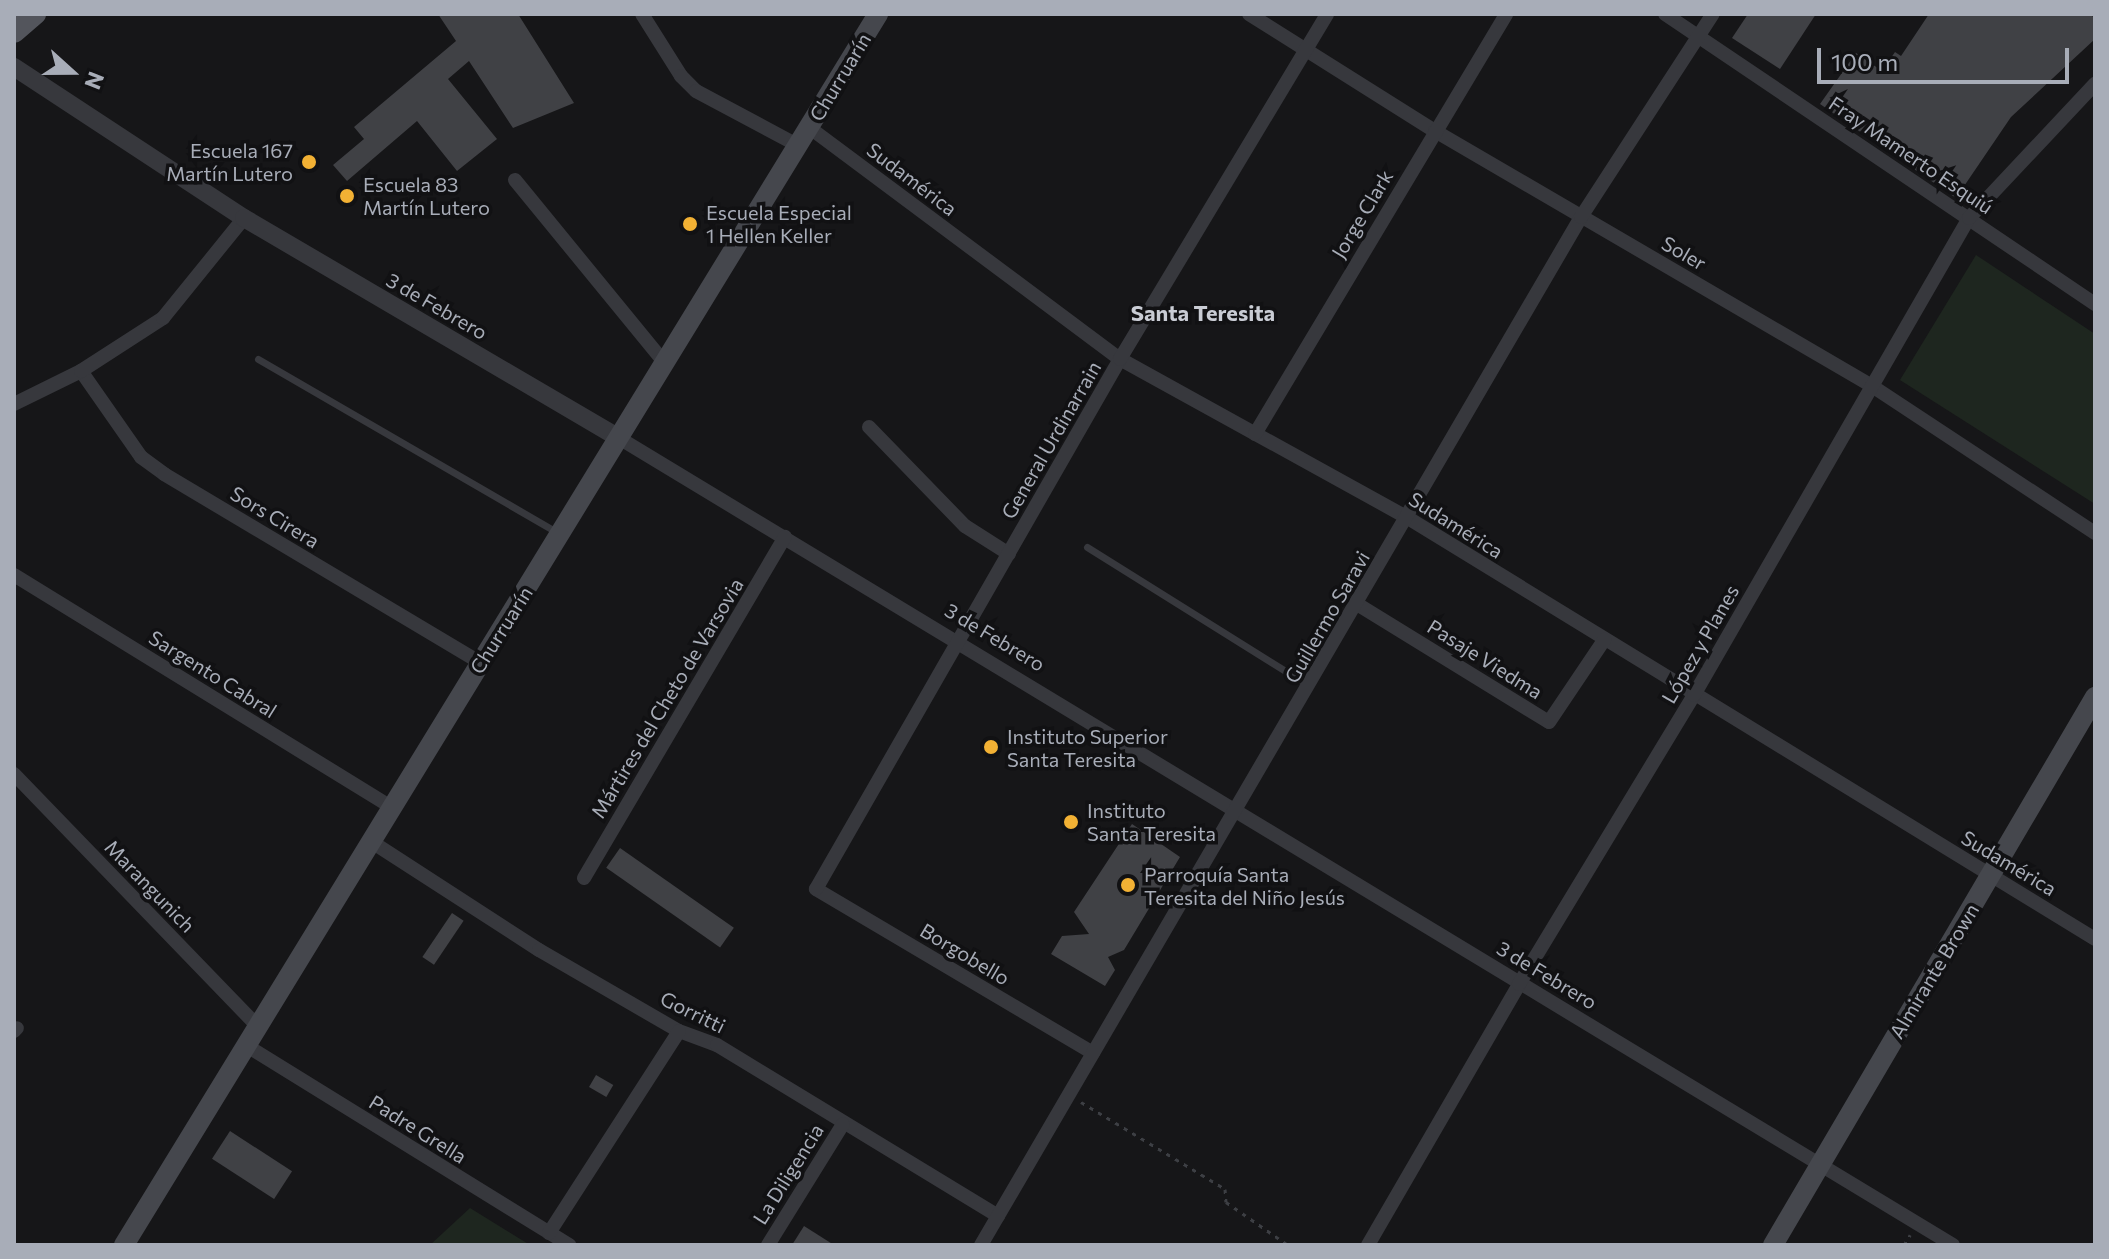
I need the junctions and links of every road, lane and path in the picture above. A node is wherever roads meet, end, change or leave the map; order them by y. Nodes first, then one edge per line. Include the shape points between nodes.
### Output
1 (35, 14) edge
2 (642, 14) edge
3 (878, 14) edge
4 (1249, 14) edge
5 (1327, 14) edge
6 (1506, 14) edge
7 (1665, 14) edge
8 (1713, 14) edge
9 (14, 32) edge
10 (1698, 36) junction
11 (1304, 48) junction
12 (14, 67) edge
13 (2095, 84) edge
14 (810, 128) junction
15 (1435, 131) junction
16 (799, 146) junction
17 (515, 180) dead end
18 (1581, 217) junction
19 (244, 218) junction
20 (1969, 218) junction
21 (2095, 304) edge
22 (258, 359) dead end
23 (1120, 359) junction
24 (665, 363) junction
25 (81, 371) junction
26 (1872, 386) junction
27 (14, 404) edge
28 (869, 427) dead end
29 (1255, 434) junction
30 (619, 438) junction
31 (1408, 518) junction
32 (2095, 533) edge
33 (560, 534) junction
34 (785, 537) junction
35 (1087, 547) dead end
36 (1009, 554) junction
37 (14, 575) edge
38 (1357, 604) junction
39 (1604, 640) junction
40 (959, 641) junction
41 (481, 663) junction
42 (1310, 686) junction
43 (1694, 695) junction
44 (2095, 697) edge
45 (14, 774) edge
46 (392, 808) junction
47 (1236, 812) junction
48 (372, 842) junction
49 (1991, 875) junction
50 (584, 878) dead end
51 (816, 889) joint
52 (2095, 939) edge
53 (1519, 984) junction
54 (257, 1026) junction
55 (679, 1031) junction
56 (247, 1046) junction
57 (1093, 1053) junction
58 (1068, 1094) junction
59 (843, 1124) junction
60 (1820, 1165) junction
61 (998, 1216) junction
62 (549, 1233) junction
63 (124, 1245) edge
64 (569, 1245) edge
65 (768, 1245) edge
66 (981, 1245) edge
67 (1288, 1245) edge
68 (1368, 1245) edge
69 (1773, 1245) edge
70 (1953, 1245) edge

1 - 9 main road
2 - 16 street via 696,91
3 - 14 main road, Churruarín
4 - 11 street, Soler
5 - 11 street, General Urdinarrain
6 - 15 street, Jorge Clark
7 - 10 street, Fray Mamerto Esquiú
8 - 10 street, Guillermo Saravi
10 - 18 street, Guillermo Saravi
10 - 20 street, Fray Mamerto Esquiú
11 - 15 street, Soler
11 - 23 street, General Urdinarrain
12 - 19 street, 3 de Febrero
13 - 20 street, López y Planes
14 - 16 main road, Churruarín
14 - 23 street, Sudamérica
15 - 18 street, Soler
15 - 29 street, Jorge Clark
16 - 24 main road, Churruarín
17 - 24 street
18 - 26 street, Soler
18 - 31 street, Guillermo Saravi
19 - 25 street via 163,318
19 - 30 street, 3 de Febrero
20 - 21 street, Fray Mamerto Esquiú
20 - 26 street, López y Planes
22 - 33 lane
23 - 29 street, Sudamérica
23 - 36 street, General Urdinarrain
24 - 30 main road, Churruarín
25 - 27 street
25 - 41 street, Sors Cirera via 141,457 164,474
26 - 32 street, Soler
26 - 43 street, López y Planes
28 - 36 street via 965,526
29 - 31 street, Sudamérica
30 - 33 main road, Churruarín
30 - 34 street, 3 de Febrero
31 - 38 street, Guillermo Saravi
31 - 39 street, Sudamérica
33 - 41 main road, Churruarín
34 - 40 street, 3 de Febrero
34 - 50 street, Mártires del Cheto de Varsovia
35 - 42 lane
36 - 40 street, General Urdinarrain
37 - 46 street, Sargento Cabral
38 - 39 street, Pasaje Viedma via 1549,722
38 - 42 street, Guillermo Saravi
39 - 43 street, Sudamérica
40 - 47 street, 3 de Febrero
40 - 51 street, General Urdinarrain
41 - 46 main road, Churruarín
42 - 47 street, Guillermo Saravi
43 - 49 street, Sudamérica
43 - 53 street, López y Planes
44 - 49 main road, Almirante Brown
45 - 54 street, Marangunich
46 - 48 main road, Churruarín
47 - 53 street, 3 de Febrero
47 - 57 street, Guillermo Saravi
48 - 54 main road, Churruarín
48 - 55 street, Gorritti via 539,950
49 - 52 street, Sudamérica
49 - 60 main road, Almirante Brown
51 - 57 street, Borgobello
53 - 60 street, 3 de Febrero
53 - 68 street, López y Planes
54 - 56 main road, Churruarín
55 - 59 street, Gorritti via 717,1045
55 - 62 street
56 - 62 street, Padre Grella
56 - 63 main road, Churruarín
57 - 58 street, Guillermo Saravi
58 - 61 street, Guillermo Saravi
58 - 67 path via 1225,1189 1226,1202
59 - 61 street, Gorritti
59 - 65 street, La Diligencia
60 - 69 main road, Almirante Brown
60 - 70 street, 3 de Febrero
61 - 66 street, Guillermo Saravi
62 - 64 street, Padre Grella

